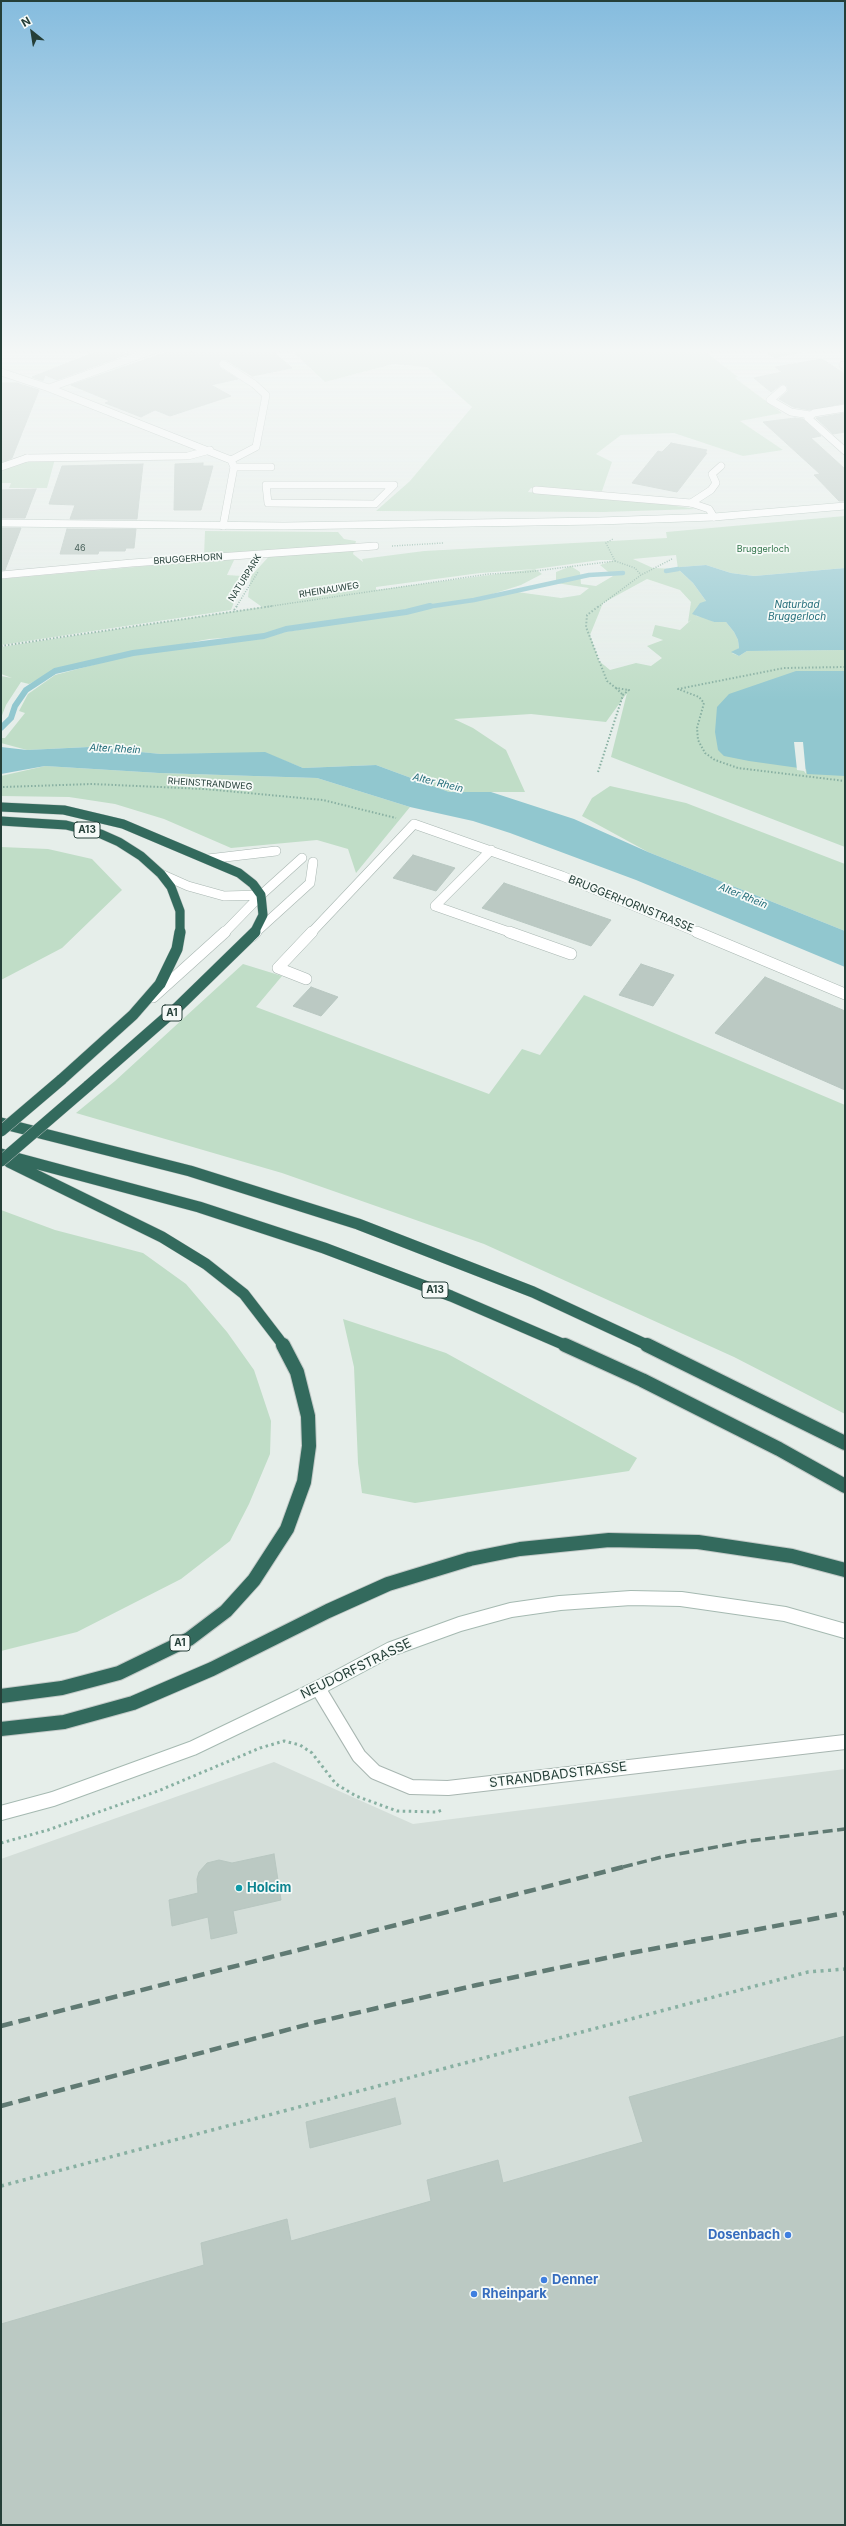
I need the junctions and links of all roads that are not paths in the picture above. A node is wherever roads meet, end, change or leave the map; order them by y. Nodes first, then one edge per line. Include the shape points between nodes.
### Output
1 (231, 467) edge
2 (244, 467) edge
3 (720, 467) edge
4 (267, 474) junction
5 (536, 490) dead end
6 (691, 503) junction
7 (845, 506) edge
8 (714, 517) junction
9 (1, 523) edge
10 (223, 526) junction
11 (375, 546) dead end
12 (1, 575) edge
13 (1, 807) edge
14 (1, 821) edge
15 (491, 850) junction
16 (276, 851) dead end
17 (302, 858) dead end
18 (208, 859) junction
19 (313, 862) dead end
20 (161, 874) junction
21 (261, 895) junction
22 (252, 936) junction
23 (571, 954) dead end
24 (306, 979) dead end
25 (845, 994) edge
26 (133, 1015) junction
27 (1, 1116) edge
28 (1, 1123) edge
29 (1, 1131) edge
30 (64, 1138) junction
31 (1, 1154) edge
32 (1, 1158) edge
33 (1, 1161) edge
34 (845, 1443) edge
35 (845, 1486) edge
36 (845, 1570) edge
37 (845, 1631) edge
38 (318, 1688) junction
39 (1, 1696) edge
40 (1, 1729) edge
41 (845, 1742) edge
42 (1, 1813) edge

1 - 10 street
2 - 4 street
3 - 6 street via 712,474 716,483 711,490
4 - 4 street via 357,485 394,485 375,504 268,503
5 - 6 street
6 - 8 street via 709,509
7 - 8 street
8 - 10 street
9 - 10 street
11 - 12 street, BRUGGERHORN
13 - 18 highway via 50,808 94,815 123,824
14 - 20 highway, A13 via 56,824 101,834 141,856
15 - 23 street via 435,906
15 - 24 street, BRUGGERHORNSTRASSE via 414,824 278,968
15 - 25 street, BRUGGERHORNSTRASSE via 693,929
16 - 18 street
17 - 21 street
18 - 21 highway via 245,877 254,884
19 - 22 street via 310,883
20 - 21 street via 188,886 224,896
20 - 26 highway, A13 via 179,904 180,938 165,976
21 - 22 highway, A1 via 263,915
21 - 26 street via 241,918
22 - 33 highway, A1, bridge via 183,1003
26 - 29 highway, A13, bridge
27 - 30 highway
28 - 30 highway
30 - 34 highway via 271,1195 421,1248 533,1292 637,1339
31 - 35 highway, A13 via 199,1207 324,1248 451,1296 642,1380
32 - 39 highway, A1 via 162,1237 201,1260 232,1283 262,1315 290,1356 305,1399 309,1440 304,1482 287,1529 259,1573 226,1611 189,1639 119,1673 62,1688
36 - 40 highway via 785,1555 698,1542 609,1540 520,1549 470,1559 388,1584 212,1669 133,1703 64,1722
37 - 38 street, NEUDORFSTRASSE via 785,1614 681,1599 631,1598 560,1603 511,1610 460,1624 391,1650
38 - 41 street, STRANDBADSTRASSE via 359,1756 375,1772 411,1787 448,1788
38 - 42 street, NEUDORFSTRASSE via 193,1748 53,1799

